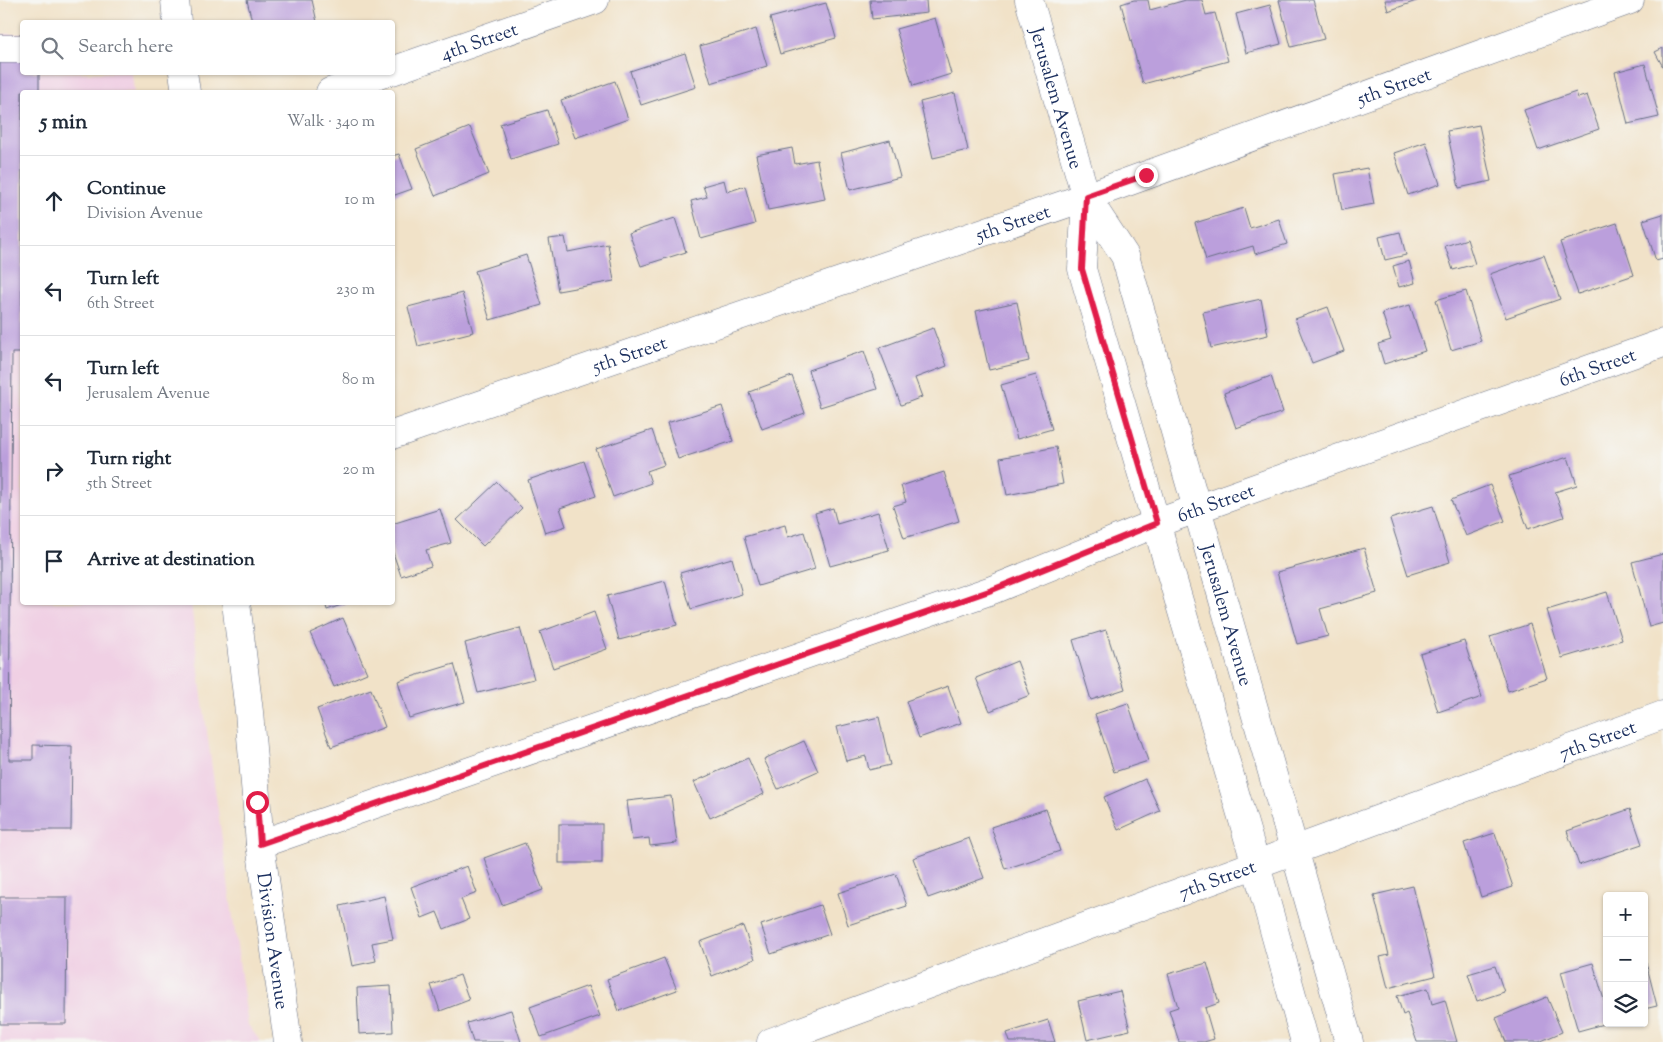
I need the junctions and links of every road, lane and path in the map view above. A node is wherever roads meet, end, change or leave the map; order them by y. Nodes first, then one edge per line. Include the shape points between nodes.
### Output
1 (175, 0) edge
2 (594, 0) edge
3 (1028, 0) edge
4 (1630, 0) edge
5 (177, 20) edge
6 (0, 49) edge
7 (20, 49) edge
8 (395, 70) edge
9 (183, 75) edge
10 (379, 75) edge
11 (186, 90) edge
12 (336, 90) edge
13 (1086, 196) junction
14 (1663, 343) edge
15 (395, 434) edge
16 (1196, 509) junction
17 (1157, 523) junction
18 (236, 605) edge
19 (1663, 715) edge
20 (260, 844) junction
21 (1295, 851) junction
22 (1256, 865) junction
23 (288, 1042) edge
24 (771, 1042) edge
25 (1305, 1042) edge
26 (1349, 1042) edge

1 - 5 street
2 - 8 street, 4th Street
3 - 13 street, Jerusalem Avenue
4 - 13 street, 5th Street
6 - 7 street
9 - 11 street
10 - 12 street
13 - 15 street, 5th Street
13 - 16 street, Jerusalem Avenue via 1125,256
13 - 17 street, Jerusalem Avenue via 1082,269
14 - 16 street, 6th Street
16 - 17 street, 6th Street
16 - 21 street, Jerusalem Avenue
17 - 20 street, 6th Street via 992,590
17 - 22 street, Jerusalem Avenue
18 - 20 street, Division Avenue
19 - 21 street, 7th Street
20 - 23 street, Division Avenue
21 - 22 street, 7th Street
21 - 26 street, Jerusalem Avenue
22 - 24 street, 7th Street
22 - 25 street, Jerusalem Avenue

